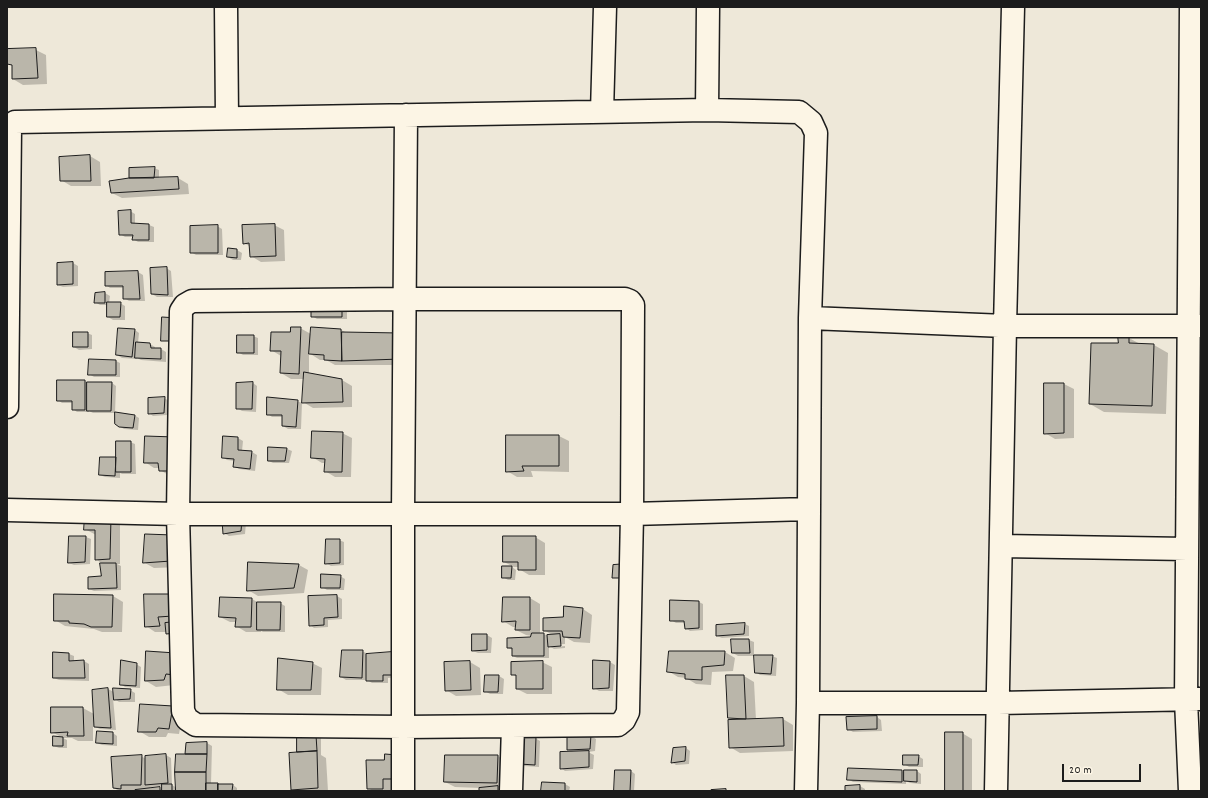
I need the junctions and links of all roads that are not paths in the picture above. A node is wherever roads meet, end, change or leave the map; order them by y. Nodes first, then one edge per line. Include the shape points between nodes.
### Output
1 (226, 7) edge
2 (605, 7) edge
3 (708, 7) edge
4 (1013, 7) edge
5 (1191, 7) edge
6 (707, 110) junction
7 (602, 112) junction
8 (406, 115) junction
9 (227, 118) junction
10 (405, 299) junction
11 (810, 318) junction
12 (8, 321) edge
13 (1005, 326) junction
14 (1195, 326) edge
15 (7, 407) edge
16 (808, 509) junction
17 (7, 510) edge
18 (403, 513) junction
19 (178, 514) junction
20 (632, 514) junction
21 (1001, 546) junction
22 (1187, 549) junction
23 (1193, 700) edge
24 (808, 703) junction
25 (998, 703) junction
26 (513, 726) junction
27 (402, 727) junction
28 (403, 791) edge
29 (511, 791) edge
30 (806, 791) edge
31 (996, 791) edge
32 (1190, 791) edge

1 - 9 street
2 - 7 street
3 - 6 street
4 - 13 street
5 - 14 street
6 - 7 street
6 - 11 street via 798,112 811,122 816,133
7 - 8 street
8 - 9 street
8 - 10 street
9 - 12 street via 15,122 10,128
10 - 18 street
10 - 19 street via 192,301 185,305 181,312
10 - 20 street via 630,301 633,305
11 - 13 street
11 - 16 street
12 - 15 street
13 - 14 street
13 - 21 street
14 - 22 street
16 - 20 street
16 - 24 street
17 - 19 street
18 - 19 street
18 - 20 street
18 - 27 street
19 - 27 street via 183,711 187,719 196,725
20 - 26 street via 628,712 624,720 618,725
21 - 22 street
21 - 25 street
22 - 23 street
23 - 25 street
23 - 32 street
24 - 25 street
24 - 30 street
25 - 31 street
26 - 27 street
26 - 29 street
27 - 28 street

